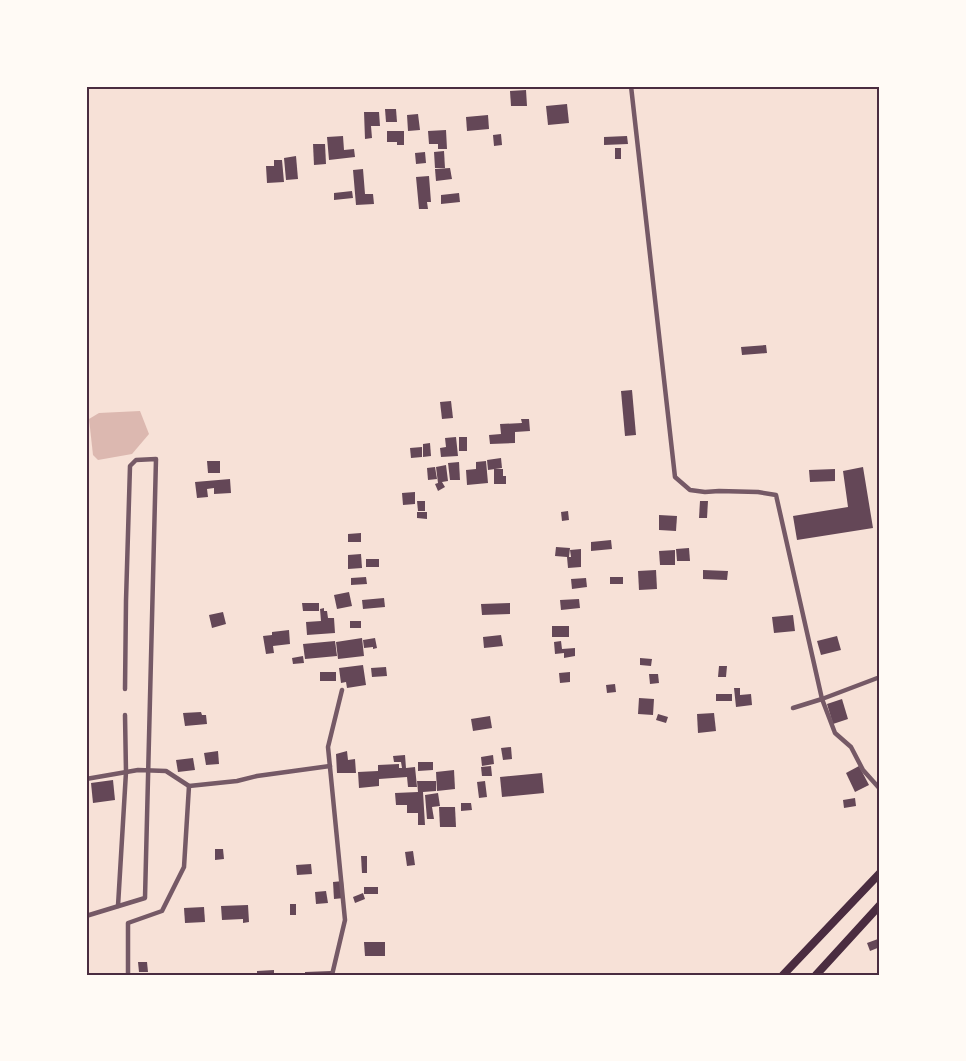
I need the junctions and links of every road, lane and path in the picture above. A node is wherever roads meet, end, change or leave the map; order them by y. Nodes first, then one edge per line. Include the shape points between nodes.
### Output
1 (632, 86) edge
2 (880, 677) edge
3 (125, 688) dead end
4 (342, 690) dead end
5 (822, 699) junction
6 (793, 708) dead end
7 (125, 715) dead end
8 (330, 766) junction
9 (150, 771) junction
10 (126, 772) junction
11 (86, 779) edge
12 (188, 786) junction
13 (880, 789) edge
14 (880, 872) edge
15 (118, 906) junction
16 (880, 906) edge
17 (86, 916) edge
18 (128, 975) edge
19 (332, 975) edge
20 (783, 975) edge
21 (816, 975) edge

1 - 5 street via 675,477 690,490 776,495
2 - 5 street
3 - 9 street via 130,466 136,460 156,459
4 - 8 street via 328,747
5 - 6 street
5 - 13 street via 835,733 851,747 863,770
7 - 10 street
8 - 12 street
8 - 19 street via 345,920
9 - 10 street
9 - 12 street via 166,771
9 - 15 street via 146,898
10 - 11 street
10 - 15 street
12 - 18 street via 184,867 162,911 128,923
14 - 20 highway
15 - 17 street
16 - 21 highway

